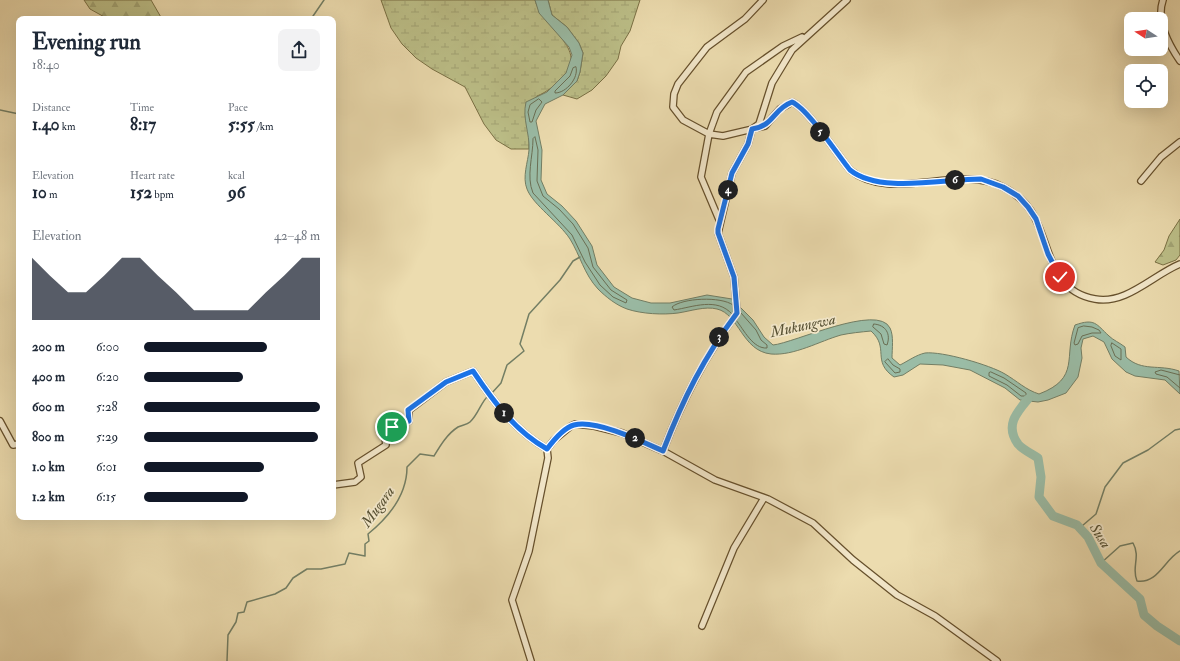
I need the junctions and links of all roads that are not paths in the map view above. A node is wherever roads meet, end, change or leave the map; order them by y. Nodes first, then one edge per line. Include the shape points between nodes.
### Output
1 (763, 0) edge
2 (847, 0) edge
3 (1163, 0) edge
4 (809, 34) junction
5 (1180, 61) edge
6 (752, 129) junction
7 (709, 134) junction
8 (1180, 142) edge
9 (1141, 181) dead end
10 (720, 222) junction
11 (1180, 264) edge
12 (0, 421) edge
13 (16, 444) edge
14 (547, 449) junction
15 (663, 451) junction
16 (336, 485) edge
17 (764, 498) junction
18 (702, 626) dead end
19 (530, 661) edge
20 (997, 661) edge

1 - 7 street via 745,19 707,47 681,79 674,94 673,107 683,120
2 - 4 street
3 - 5 street via 1162,23
4 - 6 street via 792,50 776,76 759,124
4 - 7 street via 783,46 746,72 716,112
6 - 7 street via 724,136
6 - 10 street via 748,144 732,173
6 - 11 street via 765,126 780,109 792,102 810,118 850,170 869,181 889,184 981,179 1003,187 1018,196 1036,219 1048,254 1060,277 1069,287 1088,298 1114,299
7 - 10 street via 701,177
8 - 9 street via 1161,157
10 - 15 street via 718,233 734,277 737,313 702,364
12 - 13 street via 12,445
14 - 15 street via 568,428 580,424 622,433
14 - 16 street via 532,440 515,424 473,371 446,382 408,410 409,421 384,431 386,445 358,464 361,477 355,482
14 - 19 street via 548,458 530,546 512,600
15 - 17 street via 716,480
17 - 18 street via 734,548
17 - 20 street via 813,524 897,595 935,616

